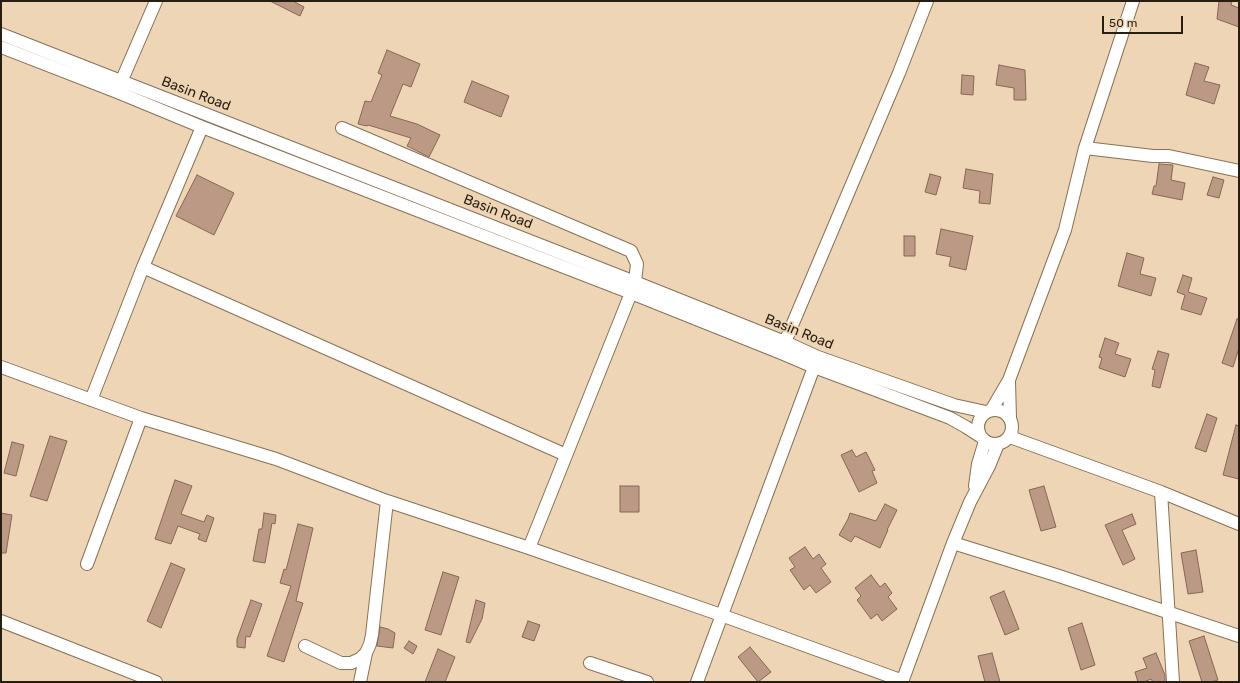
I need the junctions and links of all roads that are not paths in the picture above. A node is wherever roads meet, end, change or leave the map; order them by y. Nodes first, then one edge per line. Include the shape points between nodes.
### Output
1 (156, 1) edge
2 (927, 1) edge
3 (1133, 1) edge
4 (1, 34) edge
5 (1, 47) edge
6 (119, 87) junction
7 (202, 127) junction
8 (342, 128) dead end
9 (1085, 148) junction
10 (1239, 171) edge
11 (472, 224) junction
12 (143, 267) junction
13 (633, 287) junction
14 (785, 342) junction
15 (1, 366) edge
16 (814, 367) junction
17 (1010, 380) junction
18 (91, 400) junction
19 (989, 411) junction
20 (142, 418) junction
21 (1010, 418) junction
22 (1010, 437) junction
23 (983, 439) junction
24 (998, 444) junction
25 (566, 455) junction
26 (1161, 492) junction
27 (974, 493) junction
28 (388, 501) junction
29 (1239, 524) edge
30 (953, 543) junction
31 (529, 548) junction
32 (87, 564) dead end
33 (1170, 613) junction
34 (721, 615) junction
35 (1, 622) edge
36 (1239, 636) edge
37 (305, 646) dead end
38 (366, 653) junction
39 (590, 663) dead end
40 (902, 681) edge
41 (156, 682) edge
42 (360, 682) edge
43 (647, 682) edge
44 (697, 682) edge
45 (1173, 682) edge

1 - 6 street
2 - 14 street
3 - 9 street
4 - 6 street, Basin Road
5 - 6 street, Basin Road
6 - 7 street, Basin Road
6 - 11 street, Basin Road
7 - 11 street, Basin Road
7 - 12 street
8 - 13 street via 631,251 637,264
9 - 10 street via 1169,156
9 - 17 street via 1065,230
11 - 13 street, Basin Road
12 - 18 street
12 - 25 street
13 - 14 street, Basin Road
13 - 16 street, Basin Road
13 - 25 street
14 - 19 street, Basin Road via 818,357 954,406
15 - 18 street
16 - 23 street, Basin Road via 950,418
16 - 34 street
17 - 19 street
17 - 21 street
18 - 20 street
19 - 21 street via 1006,412
19 - 23 street via 978,423 978,430
20 - 28 street via 276,459
20 - 32 street
21 - 22 street
22 - 24 street
22 - 26 street
23 - 24 street via 991,444
23 - 27 street
24 - 27 street
25 - 31 street
26 - 29 street
26 - 33 street
27 - 30 street
28 - 31 street
28 - 38 street via 372,635
30 - 33 street
30 - 40 street
31 - 34 street
33 - 36 street
33 - 45 street
34 - 40 street
34 - 44 street
35 - 41 street
37 - 38 street via 342,663 360,659
38 - 42 street
39 - 43 street

